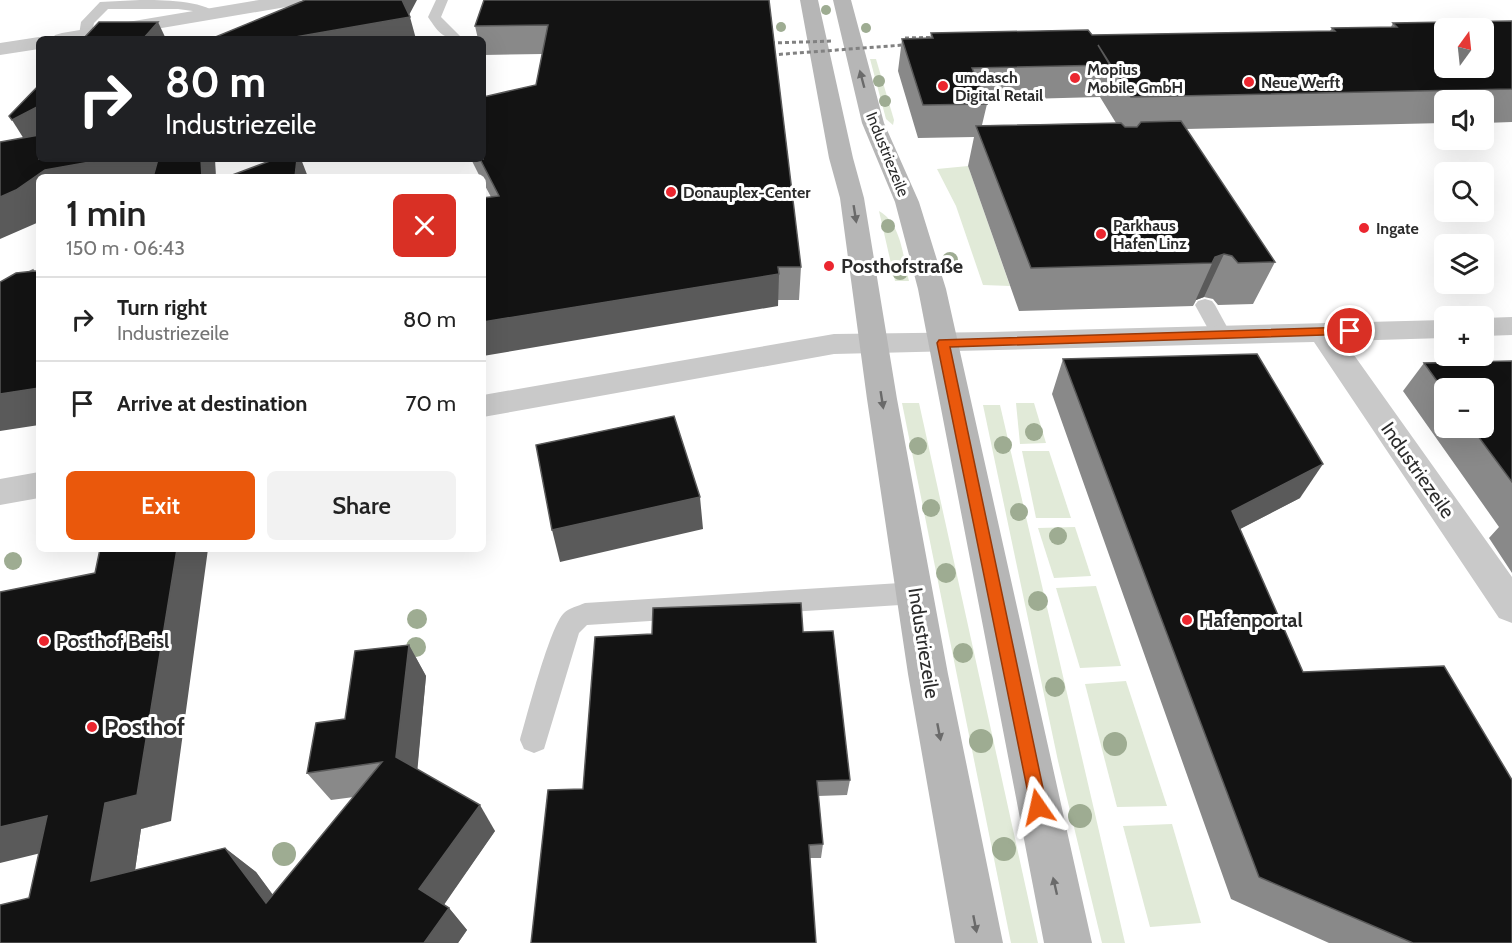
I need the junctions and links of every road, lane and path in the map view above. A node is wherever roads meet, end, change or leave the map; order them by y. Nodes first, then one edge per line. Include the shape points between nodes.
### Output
1 (292, 0) edge
2 (442, 0) edge
3 (809, 0) edge
4 (842, 0) edge
5 (107, 3) edge
6 (211, 22) junction
7 (86, 35) junction
8 (108, 35) edge
9 (80, 36) edge
10 (452, 36) edge
11 (36, 43) edge
12 (0, 49) edge
13 (1205, 305) edge
14 (1512, 326) edge
15 (1494, 327) edge
16 (1434, 329) edge
17 (1323, 333) junction
18 (1222, 336) junction
19 (874, 342) junction
20 (943, 343) junction
21 (486, 405) edge
22 (36, 486) edge
23 (0, 492) edge
24 (916, 593) junction
25 (1512, 608) edge
26 (534, 740) dead end
27 (979, 943) edge
28 (1068, 943) edge

1 - 6 street
2 - 10 lane via 434,17
3 -> 19 main road, Industriezeile via 852,198
20 -> 4 main road, Industriezeile via 907,202 873,123
5 - 6 lane via 204,6
5 - 7 lane via 88,22
6 - 8 street
7 - 8 street
7 - 9 street
11 - 12 street
13 - 18 lane
14 - 15 street
16 - 17 street
17 - 18 street
17 - 25 street, Industriezeile
18 - 20 street
19 - 20 street
19 - 21 street via 822,346
19 -> 24 main road, Industriezeile
28 -> 20 main road, Industriezeile
22 - 23 street
24 - 26 lane via 585,614 567,628
24 -> 27 main road, Industriezeile

